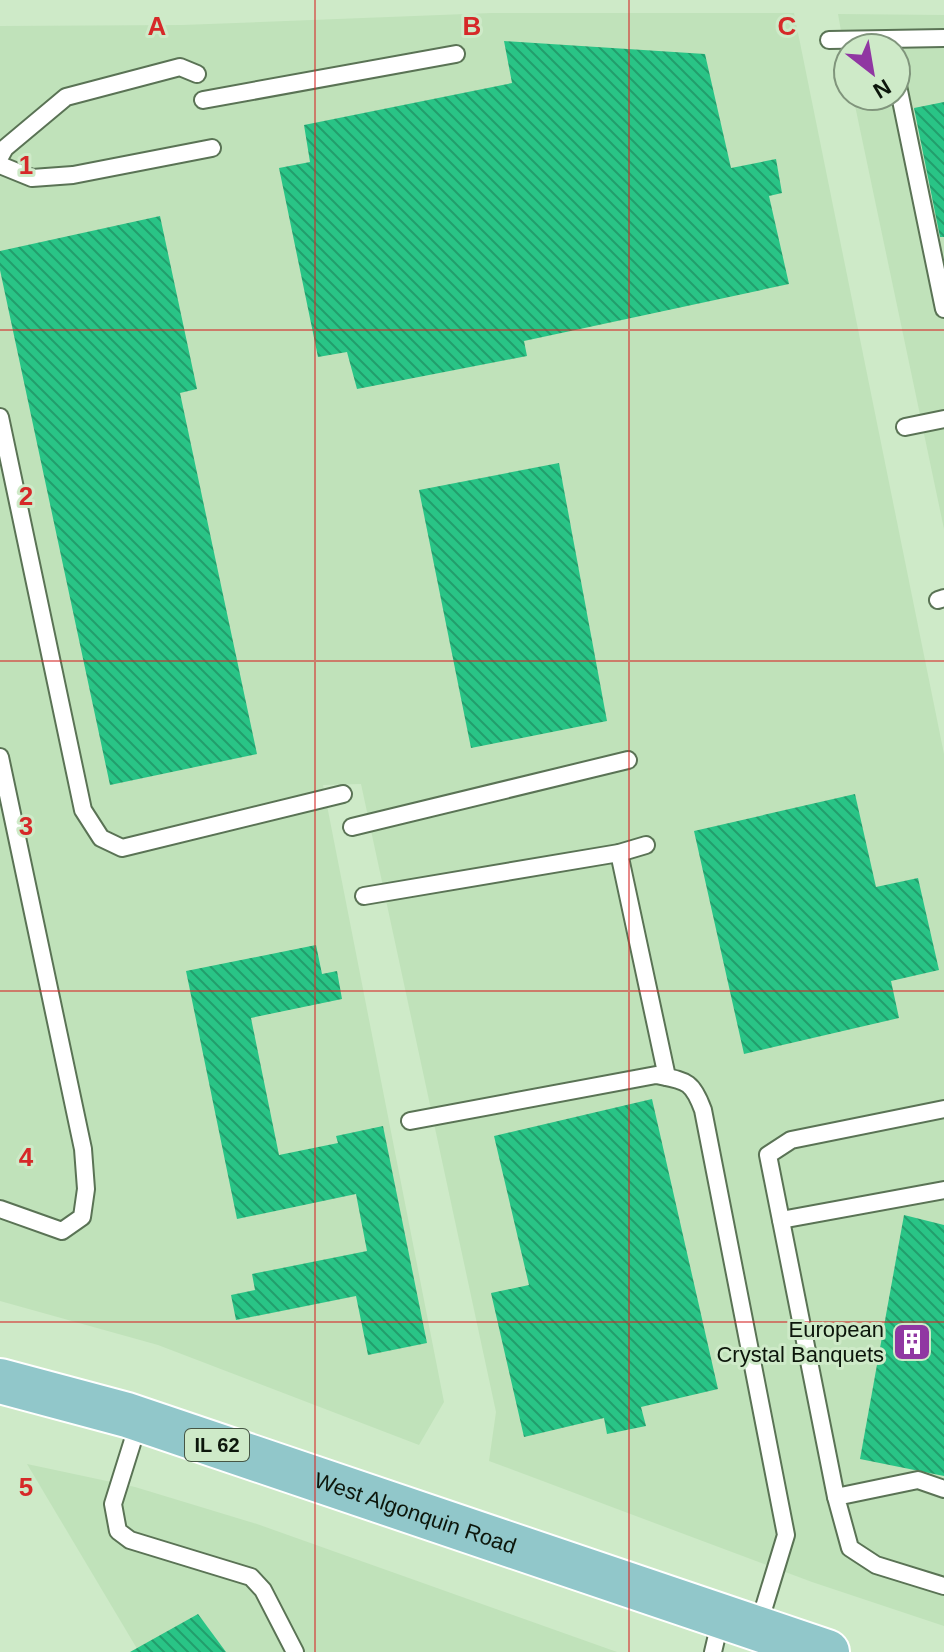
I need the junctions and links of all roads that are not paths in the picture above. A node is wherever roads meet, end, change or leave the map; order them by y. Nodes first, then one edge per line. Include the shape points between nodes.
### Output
1 (944, 38) edge
2 (829, 40) dead end
3 (832, 40) edge
4 (912, 42) edge
5 (456, 54) dead end
6 (197, 74) dead end
7 (203, 100) dead end
8 (903, 112) edge
9 (212, 148) dead end
10 (0, 157) edge
11 (0, 165) edge
12 (944, 309) edge
13 (0, 417) edge
14 (944, 419) edge
15 (905, 427) dead end
16 (0, 757) edge
17 (628, 760) dead end
18 (343, 794) dead end
19 (352, 827) dead end
20 (646, 845) dead end
21 (619, 853) junction
22 (364, 896) dead end
23 (667, 1077) junction
24 (944, 1109) edge
25 (410, 1121) dead end
26 (944, 1190) edge
27 (0, 1209) edge
28 (781, 1220) junction
29 (0, 1381) edge
30 (139, 1419) junction
31 (944, 1489) edge
32 (836, 1497) junction
33 (944, 1586) edge
34 (736, 1632) edge
35 (295, 1652) edge
36 (827, 1652) edge

1 - 4 lane
2 - 3 lane
5 - 7 lane
6 - 10 lane via 180,67 66,97
8 - 12 lane
9 - 11 lane via 73,175 32,178
13 - 18 lane via 83,810 101,838 122,848
14 - 15 lane
16 - 27 lane via 83,1149 86,1189 82,1217 62,1231
17 - 19 lane
20 - 21 lane
21 - 22 lane
21 - 23 lane
23 - 25 lane
23 - 34 lane via 696,1090 703,1110 786,1535
24 - 28 lane via 791,1140 768,1155
26 - 28 lane
28 - 32 lane
29 - 30 main road, West Algonquin Road / IL 62
30 - 34 main road, West Algonquin Road / IL 62
30 - 35 lane via 113,1504 118,1531 130,1540 251,1577
31 - 32 lane via 918,1480
32 - 33 lane via 850,1548 876,1565
34 - 36 main road, West Algonquin Road / IL 62

